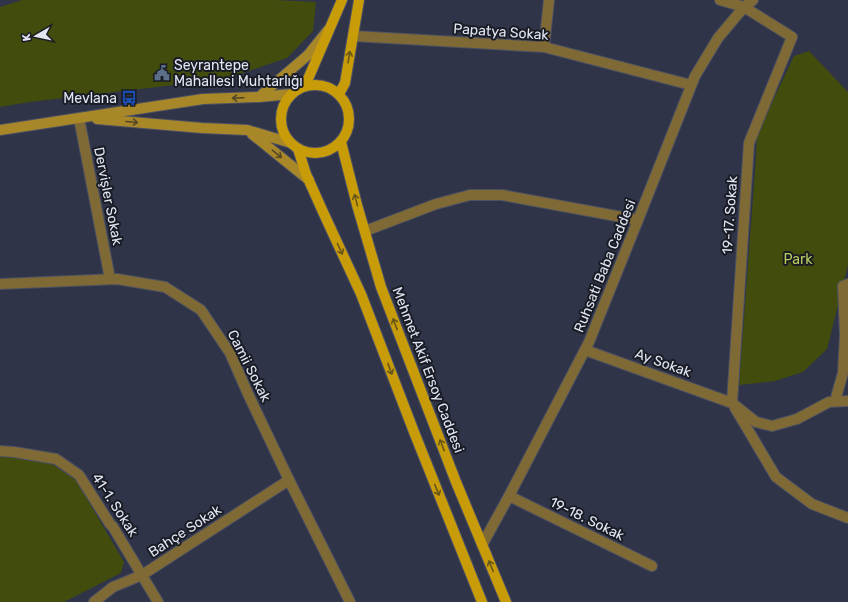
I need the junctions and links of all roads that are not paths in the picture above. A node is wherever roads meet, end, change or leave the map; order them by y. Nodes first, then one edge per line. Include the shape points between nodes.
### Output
1 (342, 0) edge
2 (359, 0) edge
3 (549, 0) edge
4 (720, 0) edge
5 (753, 0) edge
6 (744, 7) junction
7 (330, 27) junction
8 (353, 36) junction
9 (544, 47) junction
10 (691, 85) junction
11 (305, 86) junction
12 (291, 94) junction
13 (339, 94) junction
14 (259, 97) junction
15 (79, 118) junction
16 (0, 130) edge
17 (247, 130) junction
18 (341, 142) junction
19 (295, 146) junction
20 (309, 180) junction
21 (638, 220) junction
22 (365, 231) junction
23 (110, 279) junction
24 (0, 284) edge
25 (846, 285) edge
26 (585, 350) junction
27 (848, 401) edge
28 (835, 402) junction
29 (732, 403) junction
30 (0, 451) edge
31 (289, 480) junction
32 (509, 496) junction
33 (848, 518) edge
34 (482, 545) junction
35 (652, 566) dead end
36 (142, 575) junction
37 (94, 602) edge
38 (158, 602) edge
39 (350, 602) edge
40 (482, 602) edge
41 (506, 602) edge

1 - 7 main road
2 - 8 main road
3 - 9 street
4 - 6 street
5 - 6 street, Ruhsati Baba Caddesi
6 - 10 street, Ruhsati Baba Caddesi via 718,38
6 - 29 street, 19-17. Sokak via 792,37 749,143
7 - 11 main road
7 - 14 street via 308,55
8 - 9 street, Papatya Sokak
13 -> 8 main road via 345,83
9 - 10 street, Papatya Sokak
10 - 21 street, Ruhsati Baba Caddesi
11 - 12 main road
11 - 13 main road via 327,86
12 - 14 street
12 - 19 main road via 284,103 281,119 283,130
13 - 18 main road via 348,110 349,121 347,132
14 -> 15 street via 203,99
15 - 16 street
15 -> 17 street
15 - 23 street, Dervişler Sokak
17 - 19 street
17 -> 20 street
18 - 19 main road via 322,152 306,152
22 -> 18 main road, Mehmet Akif Ersoy Caddesi
19 - 20 main road
20 -> 40 main road via 361,294
21 - 22 street via 502,195 470,195 436,204
21 - 26 street, Ruhsati Baba Caddesi
34 -> 22 main road, Mehmet Akif Ersoy Caddesi via 381,287
23 - 24 street, Camii Sokak
23 - 31 street, Camii Sokak via 165,287 201,310 230,353
25 - 28 street via 843,372
26 - 29 street, Ay Sokak
26 - 32 street, Ruhsati Baba Caddesi
27 - 28 street, Ay Sokak
28 - 29 street, Ay Sokak via 829,402 797,419 772,426 756,422
29 - 33 street via 776,477 812,504
30 - 36 street, 41-1. Sokak via 56,459 79,475
31 - 36 street, Bahçe Sokak
31 - 39 street, Camii Sokak
32 - 34 street, Ruhsati Baba Caddesi
32 - 35 street, 19-18. Sokak
41 -> 34 main road, Mehmet Akif Ersoy Caddesi
36 - 37 street, Bahçe Sokak via 113,587
36 - 38 street, 41-1. Sokak

